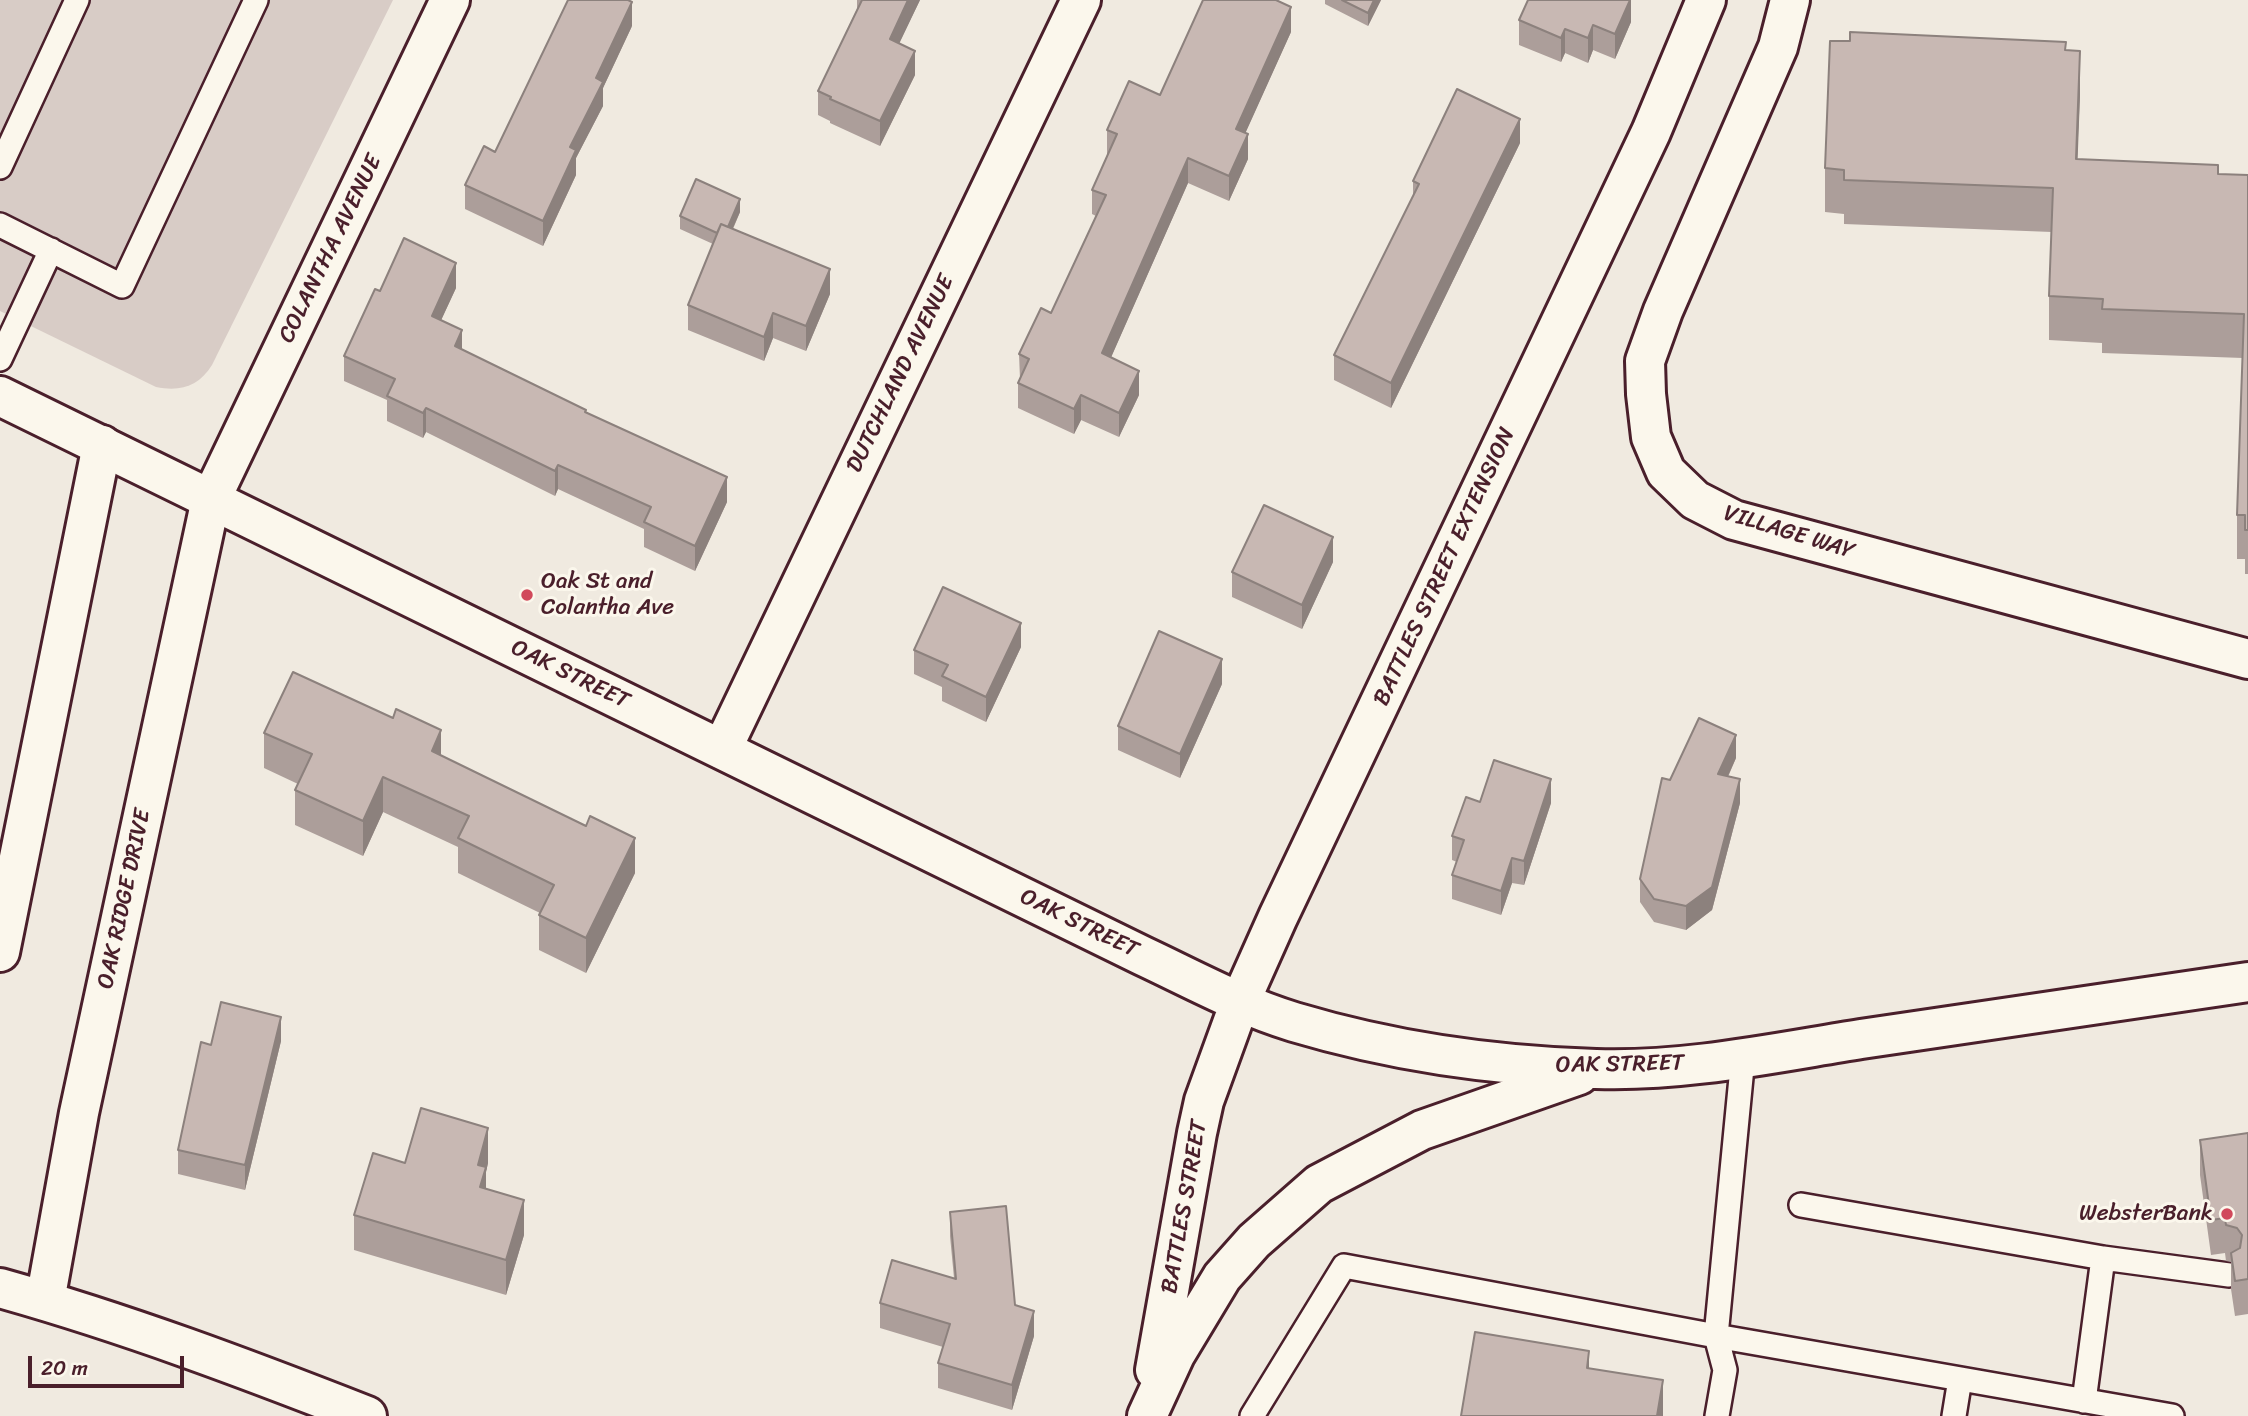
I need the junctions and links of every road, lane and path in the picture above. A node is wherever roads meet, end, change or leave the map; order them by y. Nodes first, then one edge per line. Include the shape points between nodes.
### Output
1 (76, 0) edge
2 (256, 0) edge
3 (450, 0) edge
4 (1080, 0) edge
5 (1706, 0) edge
6 (1790, 0) edge
7 (0, 167) edge
8 (0, 225) edge
9 (51, 250) junction
10 (0, 359) edge
11 (0, 396) edge
12 (102, 446) junction
13 (211, 499) junction
14 (2248, 659) edge
15 (722, 749) junction
16 (0, 952) edge
17 (2248, 982) edge
18 (1240, 1002) junction
19 (1743, 1057) junction
20 (1597, 1069) junction
21 (1801, 1205) dead end
22 (2103, 1258) junction
23 (2229, 1275) edge
24 (0, 1288) edge
25 (45, 1301) junction
26 (1716, 1336) junction
27 (1960, 1379) junction
28 (2084, 1401) junction
29 (367, 1416) edge
30 (1147, 1416) edge
31 (1252, 1416) edge
32 (1717, 1416) edge
33 (1954, 1416) edge
34 (2172, 1416) edge

1 - 7 lane
2 - 9 lane via 122,286
3 - 13 street, COLANTHA AVENUE
4 - 15 street, DUTCHLAND AVENUE
5 - 18 street, BATTLES STREET EXTENSION via 1651,132
6 - 14 street, VILLAGE WAY via 1778,47 1663,311 1646,361 1651,436 1666,472 1695,500 1734,520
8 - 9 lane
9 - 10 lane
11 - 12 street, OAK STREET
12 - 13 street, OAK STREET
12 - 16 street
13 - 15 street, OAK STREET
13 - 25 street, OAK RIDGE DRIVE via 79,1113
15 - 18 street, OAK STREET
17 - 19 street, OAK STREET
18 - 20 street, OAK STREET via 1292,1022 1390,1046 1490,1062
18 - 30 street, BATTLES STREET via 1204,1101
19 - 20 street, OAK STREET
19 - 26 lane
20 - 30 street, BATTLES STREET via 1422,1130 1319,1184 1254,1241 1222,1277 1175,1355
21 - 22 lane
22 - 23 lane
22 - 28 lane
24 - 25 street
25 - 29 street via 232,1363
26 - 27 lane
26 - 31 lane via 1344,1266
26 - 32 lane via 1725,1370
27 - 28 lane
27 - 33 lane
28 - 34 lane

